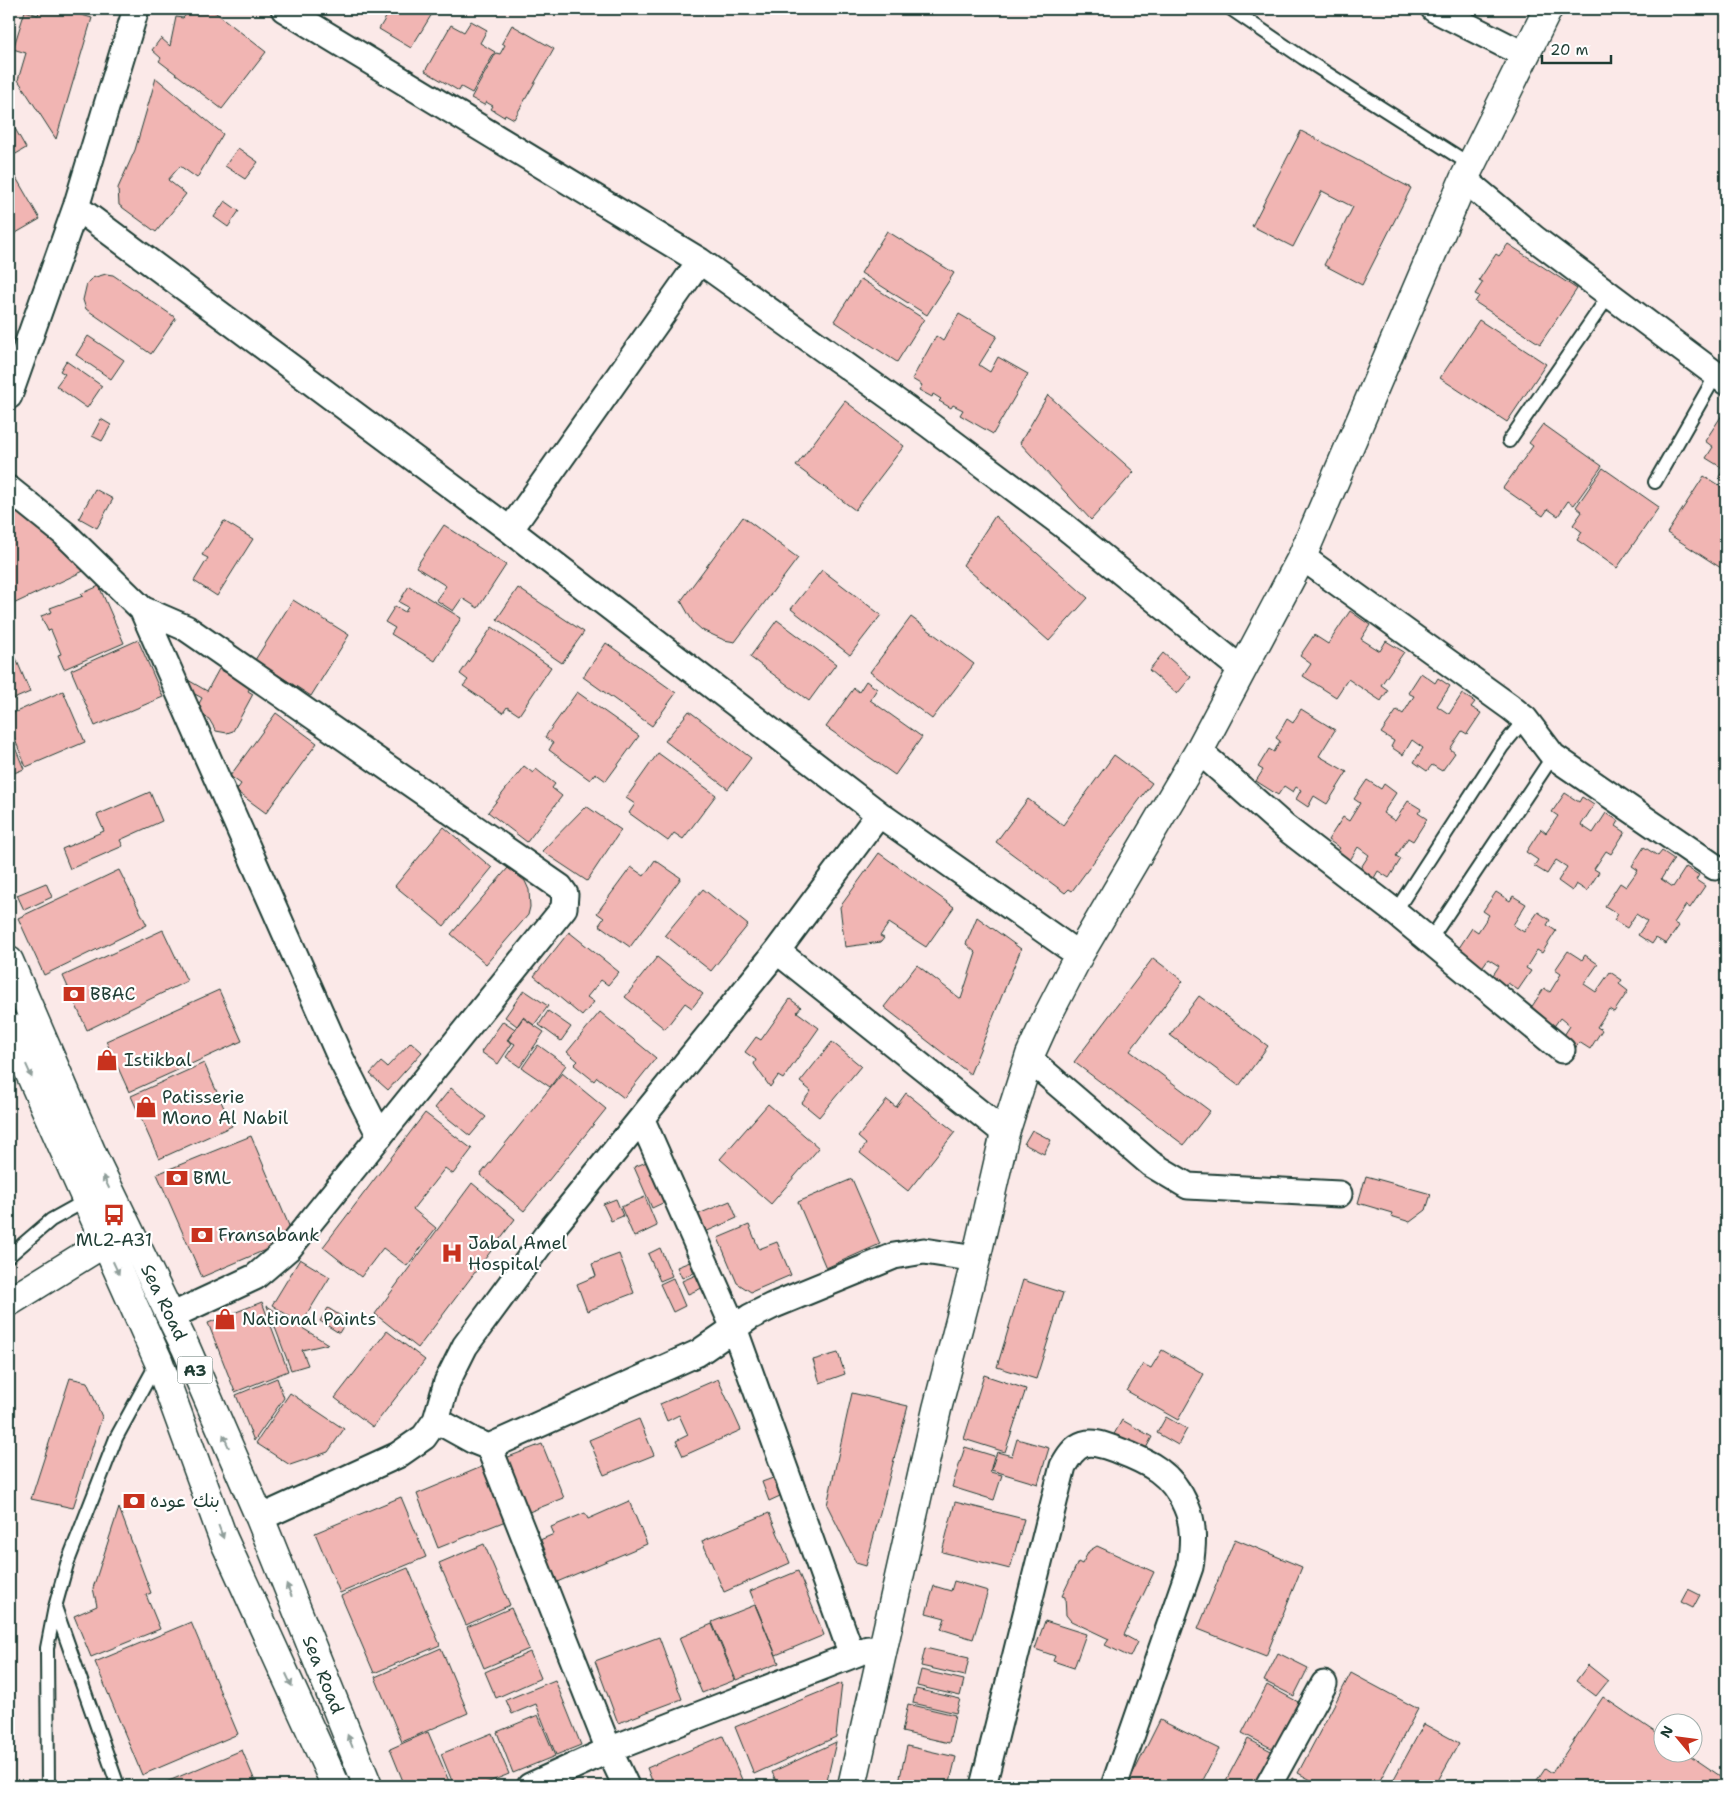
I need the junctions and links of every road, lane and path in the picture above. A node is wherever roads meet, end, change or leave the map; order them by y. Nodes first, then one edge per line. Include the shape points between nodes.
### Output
1 (136, 9) edge
2 (284, 9) edge
3 (1231, 9) edge
4 (1434, 9) edge
5 (1548, 9) edge
6 (1525, 55) junction
7 (1467, 172) junction
8 (76, 207) junction
9 (700, 261) junction
10 (1610, 294) junction
11 (1721, 378) edge
12 (9, 396) edge
13 (1509, 442) dead end
14 (1655, 482) dead end
15 (9, 489) edge
16 (510, 530) junction
17 (1302, 557) junction
18 (142, 609) junction
19 (1241, 669) junction
20 (1525, 719) junction
21 (1199, 751) junction
22 (1553, 756) junction
23 (879, 814) junction
24 (1714, 867) dead end
25 (1395, 912) junction
26 (1430, 940) junction
27 (777, 951) junction
28 (1079, 955) junction
29 (9, 961) edge
30 (9, 1027) edge
31 (1562, 1050) dead end
32 (1029, 1060) junction
33 (642, 1120) junction
34 (1005, 1133) junction
35 (380, 1136) junction
36 (1339, 1194) dead end
37 (86, 1200) junction
38 (104, 1243) junction
39 (9, 1256) edge
40 (976, 1259) junction
41 (9, 1302) edge
42 (171, 1316) junction
43 (734, 1328) junction
44 (158, 1360) junction
45 (436, 1420) junction
46 (489, 1446) junction
47 (260, 1518) junction
48 (55, 1607) junction
49 (885, 1642) junction
50 (852, 1654) junction
51 (1324, 1684) dead end
52 (609, 1750) junction
53 (48, 1786) edge
54 (118, 1786) edge
55 (336, 1786) edge
56 (368, 1786) edge
57 (530, 1786) edge
58 (626, 1786) edge
59 (852, 1786) edge
60 (983, 1786) edge
61 (1114, 1786) edge
62 (1268, 1786) edge

1 - 8 street
2 - 9 street
3 - 7 lane
4 - 6 street
5 - 6 main road
6 - 7 main road
7 - 10 street via 1534,238
7 - 17 main road
8 - 12 street
8 - 16 street
9 - 16 street
9 - 19 street via 1063,525
10 - 11 street
10 - 13 lane
11 - 14 lane
15 - 18 street via 65,534
16 - 23 street
17 - 19 main road
17 - 20 street
18 - 35 street via 340,1057
18 - 35 street via 186,628 560,887 565,894 564,908
19 - 21 main road
20 - 22 street
20 - 25 lane via 1502,747
21 - 25 street via 1286,828
21 - 28 main road
22 - 24 street
22 - 26 lane
23 - 27 street
23 - 28 street
25 - 26 street
26 - 31 street
27 - 33 street
27 - 34 street
28 - 32 main road via 1048,1013
42 -> 29 main road, Sea Road / A3 via 93,1156
30 -> 37 main road, Sea Road / A3
32 - 34 main road
32 - 36 street via 1151,1164 1188,1186
33 - 43 street
33 - 45 street via 546,1236 465,1346 447,1382
34 - 40 main road
35 - 42 street via 272,1265 255,1277
37 - 38 main road, Sea Road / A3
37 - 39 lane via 51,1220
38 - 41 main road
38 -> 44 main road, Sea Road / A3
40 - 43 street via 924,1252 894,1256 772,1306
40 - 49 main road via 937,1408
47 -> 42 main road, Sea Road / A3
43 - 46 street via 678,1362
43 - 50 street
44 - 48 lane via 116,1438 67,1564
44 -> 55 main road, Sea Road / A3 via 223,1538
45 - 46 street
45 - 47 street via 424,1437 398,1455
46 - 52 street
56 -> 47 main road, Sea Road / A3
48 - 53 lane via 47,1648
48 - 54 lane
49 - 50 street
49 - 59 main road
50 - 52 street
51 - 62 street
52 - 57 street
52 - 58 street
60 - 61 street via 1064,1466 1074,1450 1093,1442 1152,1464 1167,1476 1186,1506 1192,1525 1190,1567

